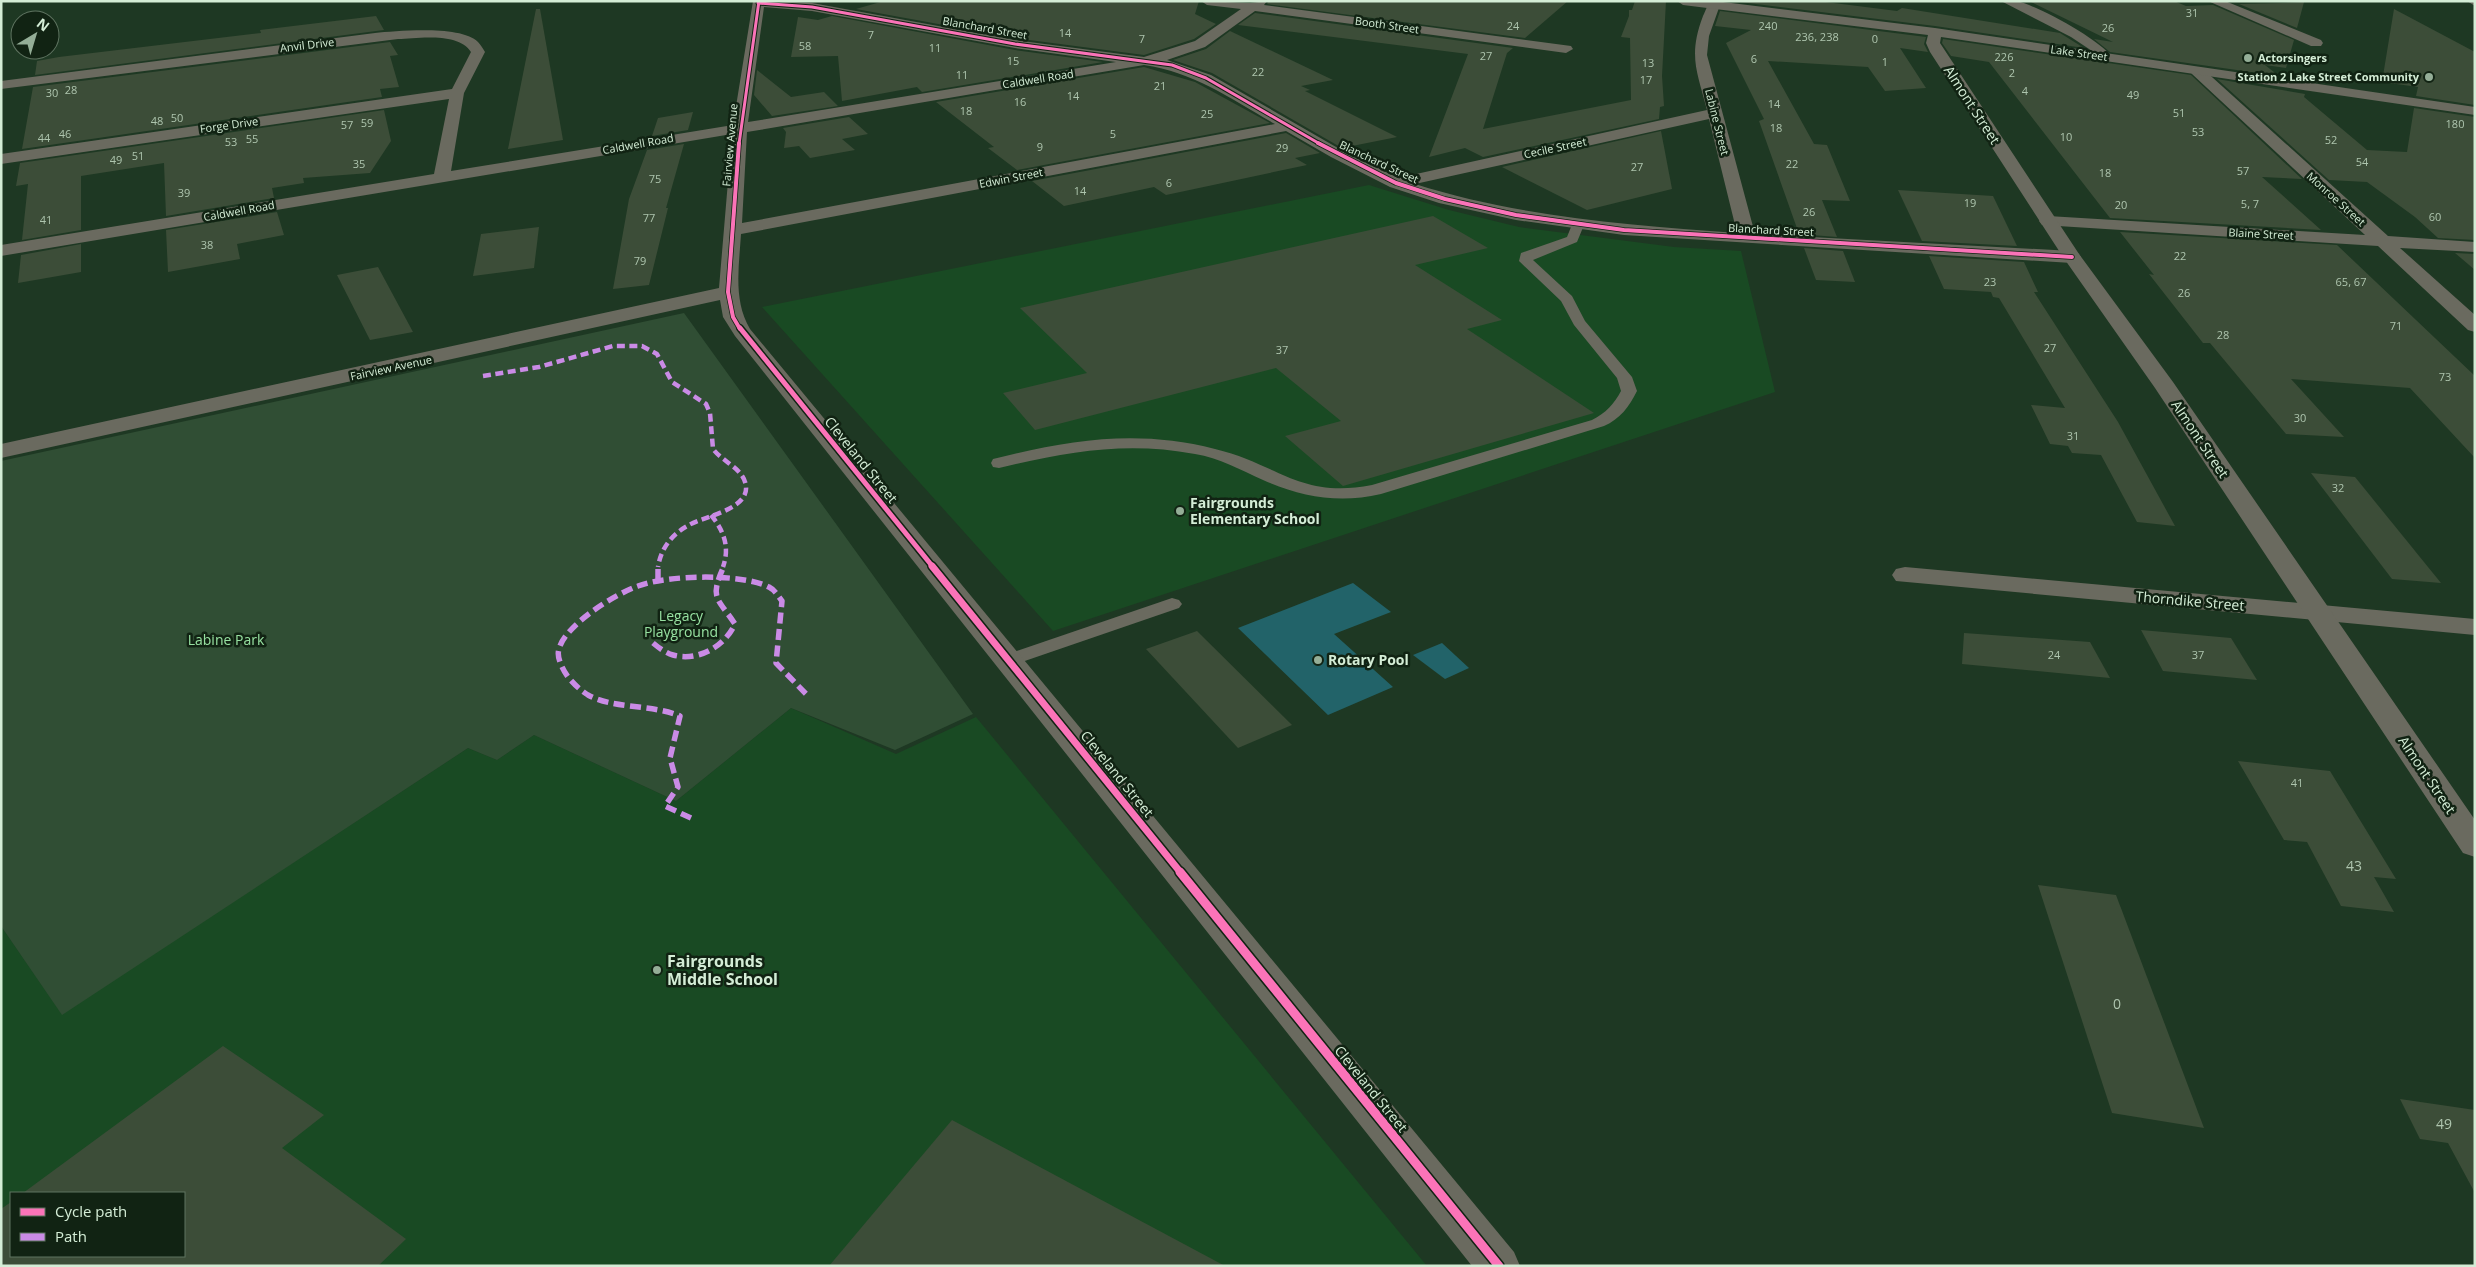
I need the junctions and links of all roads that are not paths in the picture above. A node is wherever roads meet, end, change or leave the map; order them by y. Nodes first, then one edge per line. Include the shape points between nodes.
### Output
1 (1207, 1) edge
2 (1683, 1) edge
3 (2007, 1) edge
4 (2214, 1) edge
5 (762, 2) edge
6 (1257, 4) edge
7 (1714, 5) junction
8 (1935, 32) junction
9 (2316, 43) dead end
10 (1566, 49) dead end
11 (2105, 57) junction
12 (1144, 61) junction
13 (2197, 71) junction
14 (1, 85) edge
15 (457, 93) junction
16 (2475, 111) edge
17 (1714, 113) junction
18 (1289, 126) junction
19 (740, 127) junction
20 (1, 159) edge
21 (442, 177) junction
22 (1396, 183) junction
23 (2048, 221) junction
24 (1578, 225) junction
25 (734, 230) junction
26 (1747, 239) junction
27 (2383, 241) junction
28 (2475, 247) edge
29 (1, 251) edge
30 (2072, 257) junction
31 (728, 292) junction
32 (2475, 326) edge
33 (1, 451) edge
34 (1000, 463) dead end
35 (1905, 575) dead end
36 (1172, 604) dead end
37 (2315, 612) junction
38 (2475, 627) edge
39 (1009, 660) junction
40 (2475, 845) edge
41 (1499, 1266) edge

1 - 6 street, Booth Street
2 - 7 street, Lake Street
3 - 11 street via 2088,40 2102,50
4 - 9 street
5 - 12 street, Blanchard Street via 812,7 1015,44
5 - 19 street, Fairview Avenue
6 - 10 street, Booth Street
6 - 12 street, Caldwell Road via 1200,44
7 - 8 street, Lake Street
7 - 17 street, Labine Street via 1702,36 1700,55
8 - 11 street, Lake Street
8 - 23 street, Almont Street via 1933,43 1936,52
11 - 13 street, Lake Street
12 - 18 street, Blanchard Street via 1192,72
12 - 19 street, Caldwell Road
13 - 16 street, Lake Street
13 - 27 street, Monroe Street
14 - 15 street, Anvil Drive via 416,34 456,38 476,47 478,52
15 - 20 street, Forge Drive
15 - 21 street, Anvil Drive
17 - 22 street, Cecile Street
17 - 26 street, Labine Street
18 - 22 street, Blanchard Street
18 - 25 street, Edwin Street
19 - 21 street, Caldwell Road
19 - 25 street, Fairview Avenue
21 - 29 street, Caldwell Road
22 - 24 street, Blanchard Street via 1476,207
23 - 27 street, Blaine Street
23 - 30 street, Almont Street
24 - 26 street, Blanchard Street
24 - 34 lane via 1572,239 1526,256 1526,261 1567,300 1579,322 1624,377 1629,391 1611,417 1598,423 1375,490 1350,494 1306,489 1212,453 1154,445 1100,444 1063,448
25 - 31 street, Fairview Avenue
26 - 30 street, Blanchard Street
27 - 28 street, Blaine Street
27 - 32 street, Monroe Street
30 - 37 street, Almont Street via 2165,387
31 - 33 street, Fairview Avenue
31 - 39 street, Cleveland Street via 733,317 754,348
35 - 37 street, Thorndike Street
36 - 39 lane
37 - 38 street, Thorndike Street
37 - 40 street, Almont Street
39 - 41 street, Cleveland Street

